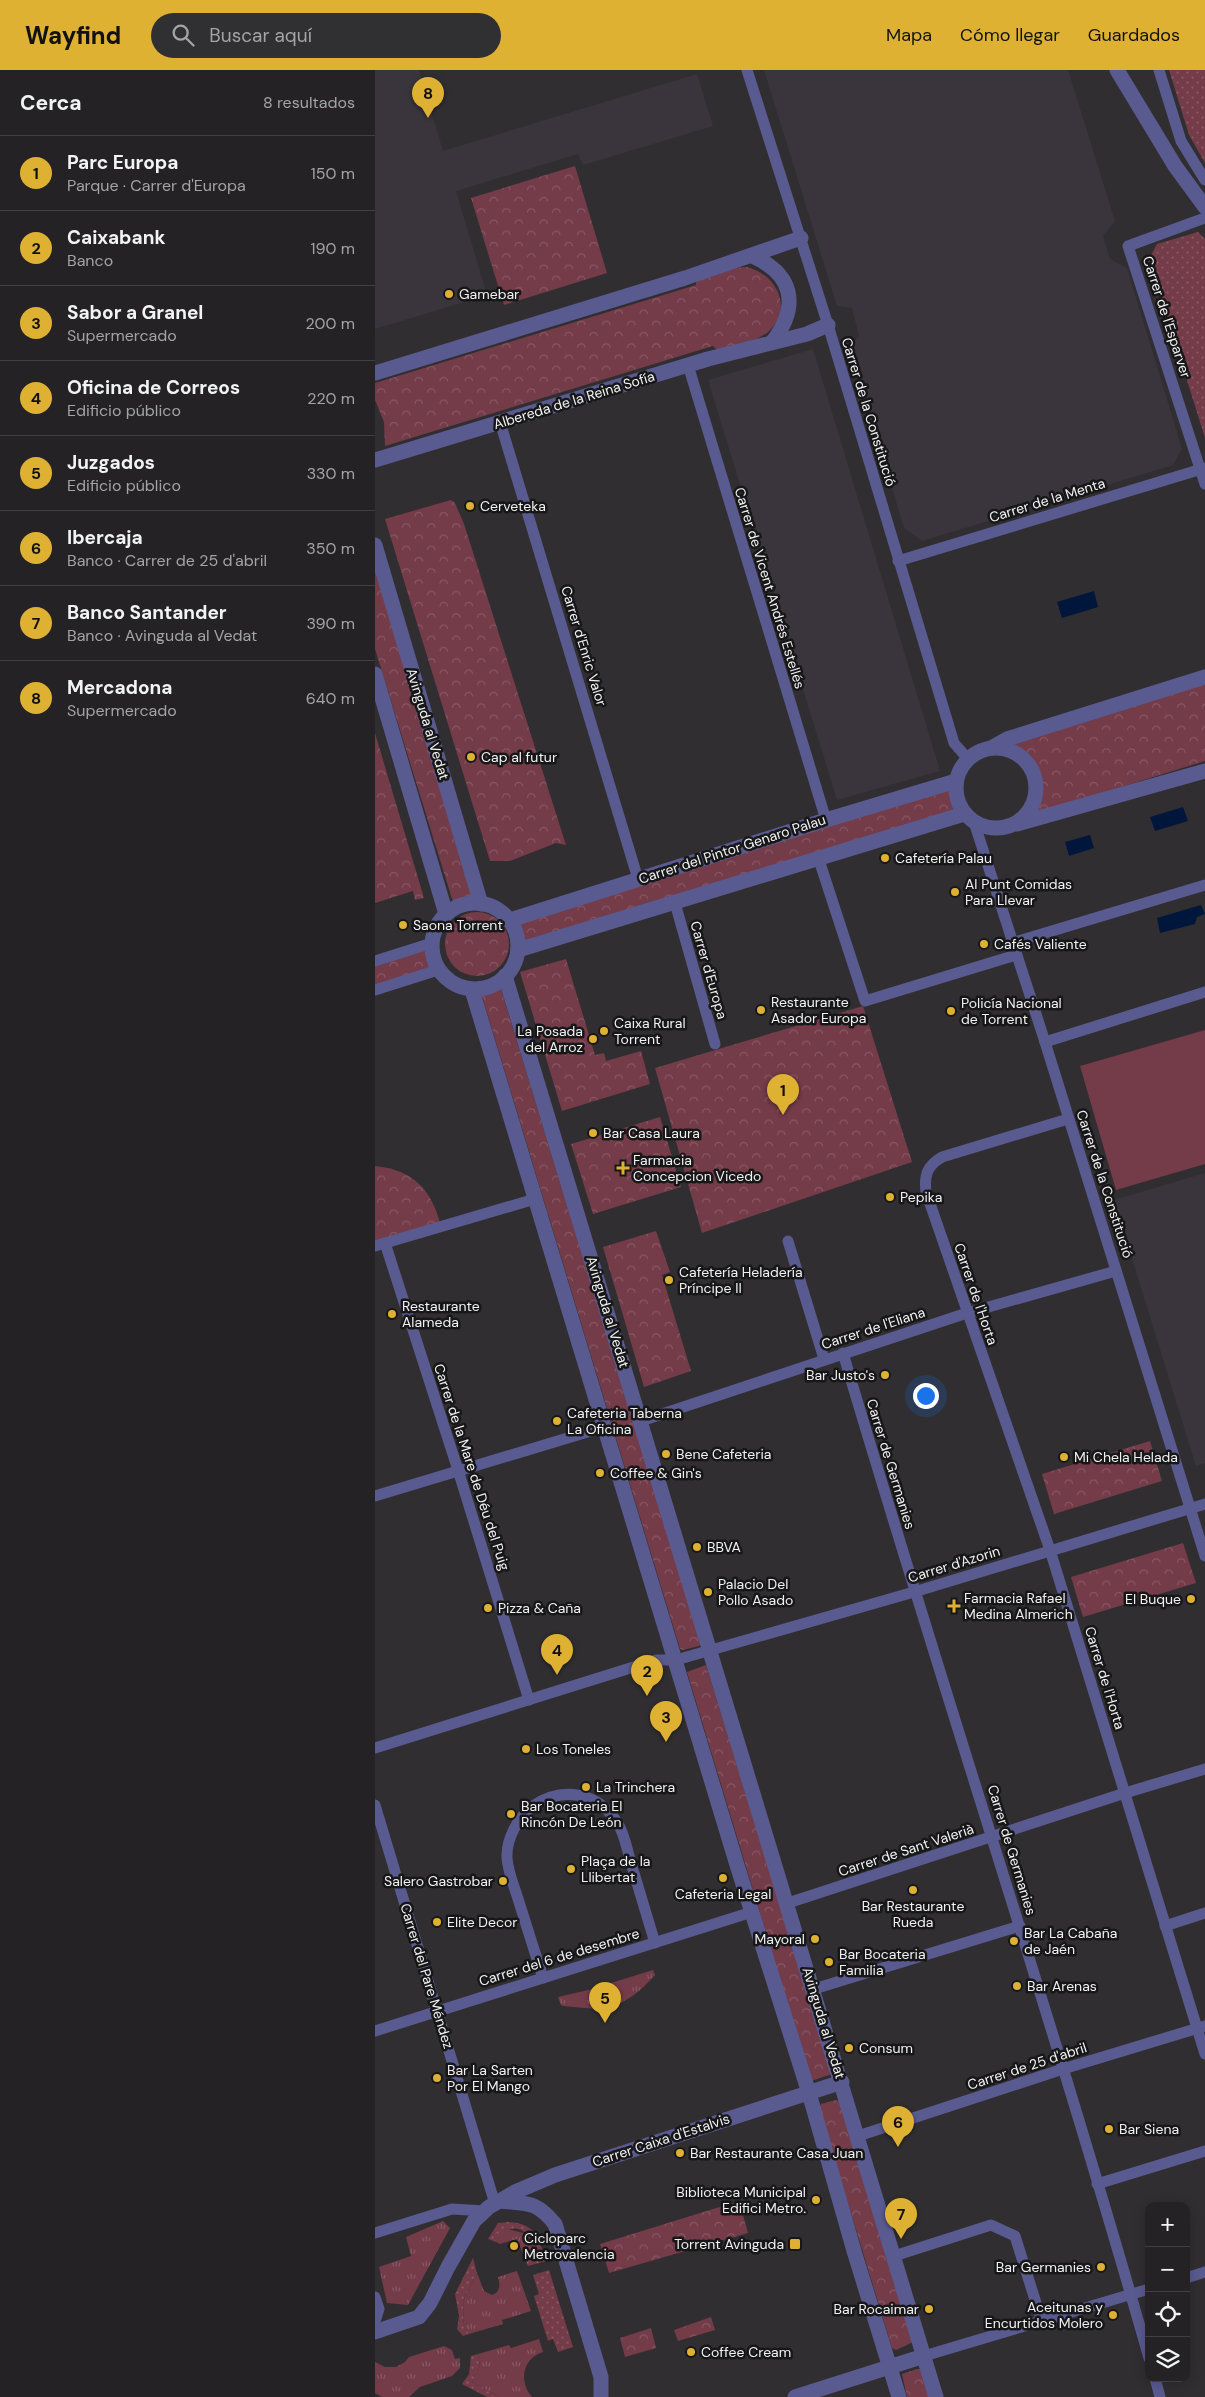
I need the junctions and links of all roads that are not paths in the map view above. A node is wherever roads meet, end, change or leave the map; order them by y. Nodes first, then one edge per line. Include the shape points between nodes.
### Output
1 (747, 70) edge
2 (1117, 70) edge
3 (1159, 70) edge
4 (1205, 180) edge
5 (1205, 206) edge
6 (1205, 218) edge
7 (801, 238) junction
8 (752, 256) junction
9 (828, 324) junction
10 (773, 341) junction
11 (688, 365) junction
12 (375, 372) edge
13 (500, 422) junction
14 (375, 460) edge
15 (1203, 468) edge
16 (1205, 484) edge
17 (375, 545) edge
18 (898, 561) junction
19 (375, 674) edge
20 (1205, 677) edge
21 (380, 712) edge
22 (991, 748) junction
23 (968, 759) junction
24 (1205, 771) edge
25 (955, 782) junction
26 (969, 818) junction
27 (826, 820) junction
28 (1015, 824) junction
29 (819, 860) junction
30 (638, 879) junction
31 (1205, 885) edge
32 (675, 903) junction
33 (481, 904) junction
34 (446, 914) junction
35 (510, 920) junction
36 (432, 943) junction
37 (1012, 943) junction
38 (518, 950) junction
39 (1016, 955) junction
40 (375, 961) edge
41 (438, 970) junction
42 (505, 976) junction
43 (375, 990) edge
44 (472, 990) junction
45 (1205, 992) edge
46 (1045, 1042) junction
47 (715, 1044) dead end
48 (1068, 1118) junction
49 (535, 1198) junction
50 (788, 1241) dead end
51 (380, 1244) edge
52 (1116, 1271) junction
53 (967, 1314) junction
54 (843, 1353) junction
55 (824, 1359) junction
56 (641, 1420) junction
57 (604, 1427) junction
58 (458, 1470) junction
59 (375, 1496) edge
60 (1205, 1504) edge
61 (1190, 1508) junction
62 (1050, 1550) junction
63 (1205, 1556) edge
64 (914, 1592) junction
65 (710, 1649) junction
66 (676, 1660) junction
67 (529, 1700) junction
68 (375, 1748) edge
69 (1205, 1769) edge
70 (1125, 1793) junction
71 (375, 1805) edge
72 (992, 1837) junction
73 (788, 1903) junction
74 (752, 1912) junction
75 (1205, 1913) edge
76 (1020, 1926) junction
77 (1165, 1926) junction
78 (655, 1943) junction
79 (543, 1978) junction
80 (814, 1988) junction
81 (438, 2011) junction
82 (1201, 2027) edge
83 (375, 2031) edge
84 (1205, 2054) edge
85 (1063, 2069) junction
86 (842, 2082) junction
87 (809, 2093) junction
88 (858, 2136) junction
89 (1205, 2151) edge
90 (1097, 2184) junction
91 (494, 2205) junction
92 (375, 2234) edge
93 (894, 2256) junction
94 (1205, 2272) edge
95 (1190, 2277) edge
96 (1145, 2290) edge
97 (1131, 2295) junction
98 (375, 2298) edge
99 (375, 2322) edge
100 (1042, 2322) junction
101 (375, 2332) edge
102 (1145, 2344) edge
103 (924, 2356) junction
104 (890, 2367) junction
105 (601, 2377) junction
106 (1156, 2382) edge
107 (601, 2397) edge
108 (613, 2397) edge
109 (795, 2397) edge
110 (899, 2397) edge
111 (936, 2397) edge
112 (1160, 2397) edge

1 - 7 street, Carrer de la Constitució
2 - 5 street via 1175,166
3 - 4 street via 1181,141
6 - 15 street, Carrer de l'Esparver via 1128,246
7 - 8 street
7 - 9 street, Carrer de la Constitució
8 - 10 street via 782,276 789,296 786,321
8 - 12 street
9 - 10 street, Albereda de la Reina Sofía via 807,334
9 - 18 street, Carrer de la Constitució
10 - 11 street, Albereda de la Reina Sofía
11 - 13 street, Albereda de la Reina Sofía
11 - 27 street, Carrer de Vicent Andrés Estellés
13 - 14 street, Albereda de la Reina Sofía
13 - 30 street, Carrer d'Enric Valor
15 - 16 street, Carrer de l'Esparver
15 - 18 street, Carrer de la Menta
17 - 33 street, Avinguda al Vedat
18 - 23 street, Carrer de la Constitució via 954,743
19 - 21 street
20 - 22 street via 1007,739
21 - 34 street
22 - 23 street
22 - 28 street via 1009,750 1021,756 1032,768 1036,797 1027,814
23 - 25 street
24 - 28 street
25 - 26 street via 958,805
25 - 27 street, Carrer del Pintor Genaro Palau
26 - 28 street via 984,827 998,829
26 - 29 street
26 - 37 street, Carrer de la Constitució
27 - 30 street, Carrer del Pintor Genaro Palau
29 - 32 street
29 - 39 street via 865,1001
30 - 35 street, Carrer del Pintor Genaro Palau
31 - 37 street
32 - 38 street
32 - 47 street, Carrer d'Europa
33 - 34 street via 467,904
33 - 35 street via 499,910
34 - 36 street via 437,926
35 - 38 street via 517,935
36 - 40 street
36 - 41 street
37 - 39 street, Carrer de la Constitució
38 - 42 street via 513,969
39 - 46 street, Carrer de la Constitució
41 - 43 street
41 - 44 street via 454,984
42 - 44 street via 487,988
42 - 56 street, Avinguda al Vedat
44 - 49 street
45 - 46 street
46 - 48 street, Carrer de la Constitució
48 - 52 street, Carrer de la Constitució
48 - 53 street, Carrer de l'Horta via 942,1157 926,1172 926,1192
49 - 51 street
49 - 57 street
50 - 55 street
51 - 58 street, Carrer de la Mare de Déu del Puig
52 - 53 street, Carrer de l'Eliana
52 - 61 street, Carrer de la Constitució
53 - 54 street, Carrer de l'Eliana
53 - 62 street, Carrer de l'Horta
54 - 55 street, Carrer de l'Eliana
54 - 64 street, Carrer de Germanies
55 - 56 street, Carrer de l'Eliana
56 - 65 street, Avinguda al Vedat
57 - 58 street
57 - 66 street
58 - 59 street
58 - 67 street, Carrer de la Mare de Déu del Puig
60 - 61 street, Carrer d'Azorin
61 - 62 street, Carrer d'Azorin
61 - 63 street, Carrer de la Constitució
62 - 64 street, Carrer d'Azorin
62 - 70 street, Carrer de l'Horta
64 - 65 street, Carrer d'Azorin
64 - 72 street, Carrer de Germanies
65 - 66 street
65 - 73 street, Avinguda al Vedat
66 - 67 street via 656,1660
66 - 74 street
67 - 68 street
69 - 70 street, Carrer de Sant Valerià
70 - 72 street, Carrer de Sant Valerià
70 - 77 street, Carrer de l'Horta
71 - 81 street, Carrer del Pare Méndez
72 - 73 street, Carrer de Sant Valerià
72 - 76 street, Carrer de Germanies
73 - 80 street, Avinguda al Vedat
74 - 78 street, Carrer del 6 de desembre
74 - 87 street
75 - 77 street
76 - 80 street
76 - 85 street, Carrer de Germanies
77 - 82 street, Carrer de l'Horta
78 - 79 street, Carrer del 6 de desembre
78 - 79 street via 618,1824 603,1807 582,1795 557,1795 544,1799 529,1809 516,1824 507,1858
79 - 81 street, Carrer del 6 de desembre
80 - 86 street, Avinguda al Vedat
81 - 83 street, Carrer del 6 de desembre
81 - 91 street, Carrer del Pare Méndez
82 - 84 street, Carrer de l'Horta
82 - 85 street, Carrer de 25 d'abril
85 - 88 street, Carrer de 25 d'abril
85 - 90 street, Carrer de Germanies
86 - 87 street, Carrer Caixa d'Estalvis
86 - 88 street, Avinguda al Vedat
87 - 91 street, Carrer Caixa d'Estalvis via 555,2174
87 - 104 street
88 - 93 street, Avinguda al Vedat
89 - 90 street
90 - 97 street, Carrer de Germanies
91 - 92 street, Carrer Caixa d'Estalvis via 451,2209
91 - 101 street, Carrer Caixa d'Estalvis via 474,2221 430,2303 419,2317
91 - 105 street via 527,2202 543,2209 555,2224
93 - 100 street via 991,2225 1015,2236
93 - 103 street, Avinguda al Vedat
94 - 95 street
96 - 97 street
97 - 100 street
97 - 102 street, Carrer de Germanies
98 - 99 street via 379,2309
100 - 103 street
103 - 104 street
103 - 111 street, Avinguda al Vedat
104 - 109 street
104 - 110 street
105 - 107 street
105 - 108 street
106 - 112 street

